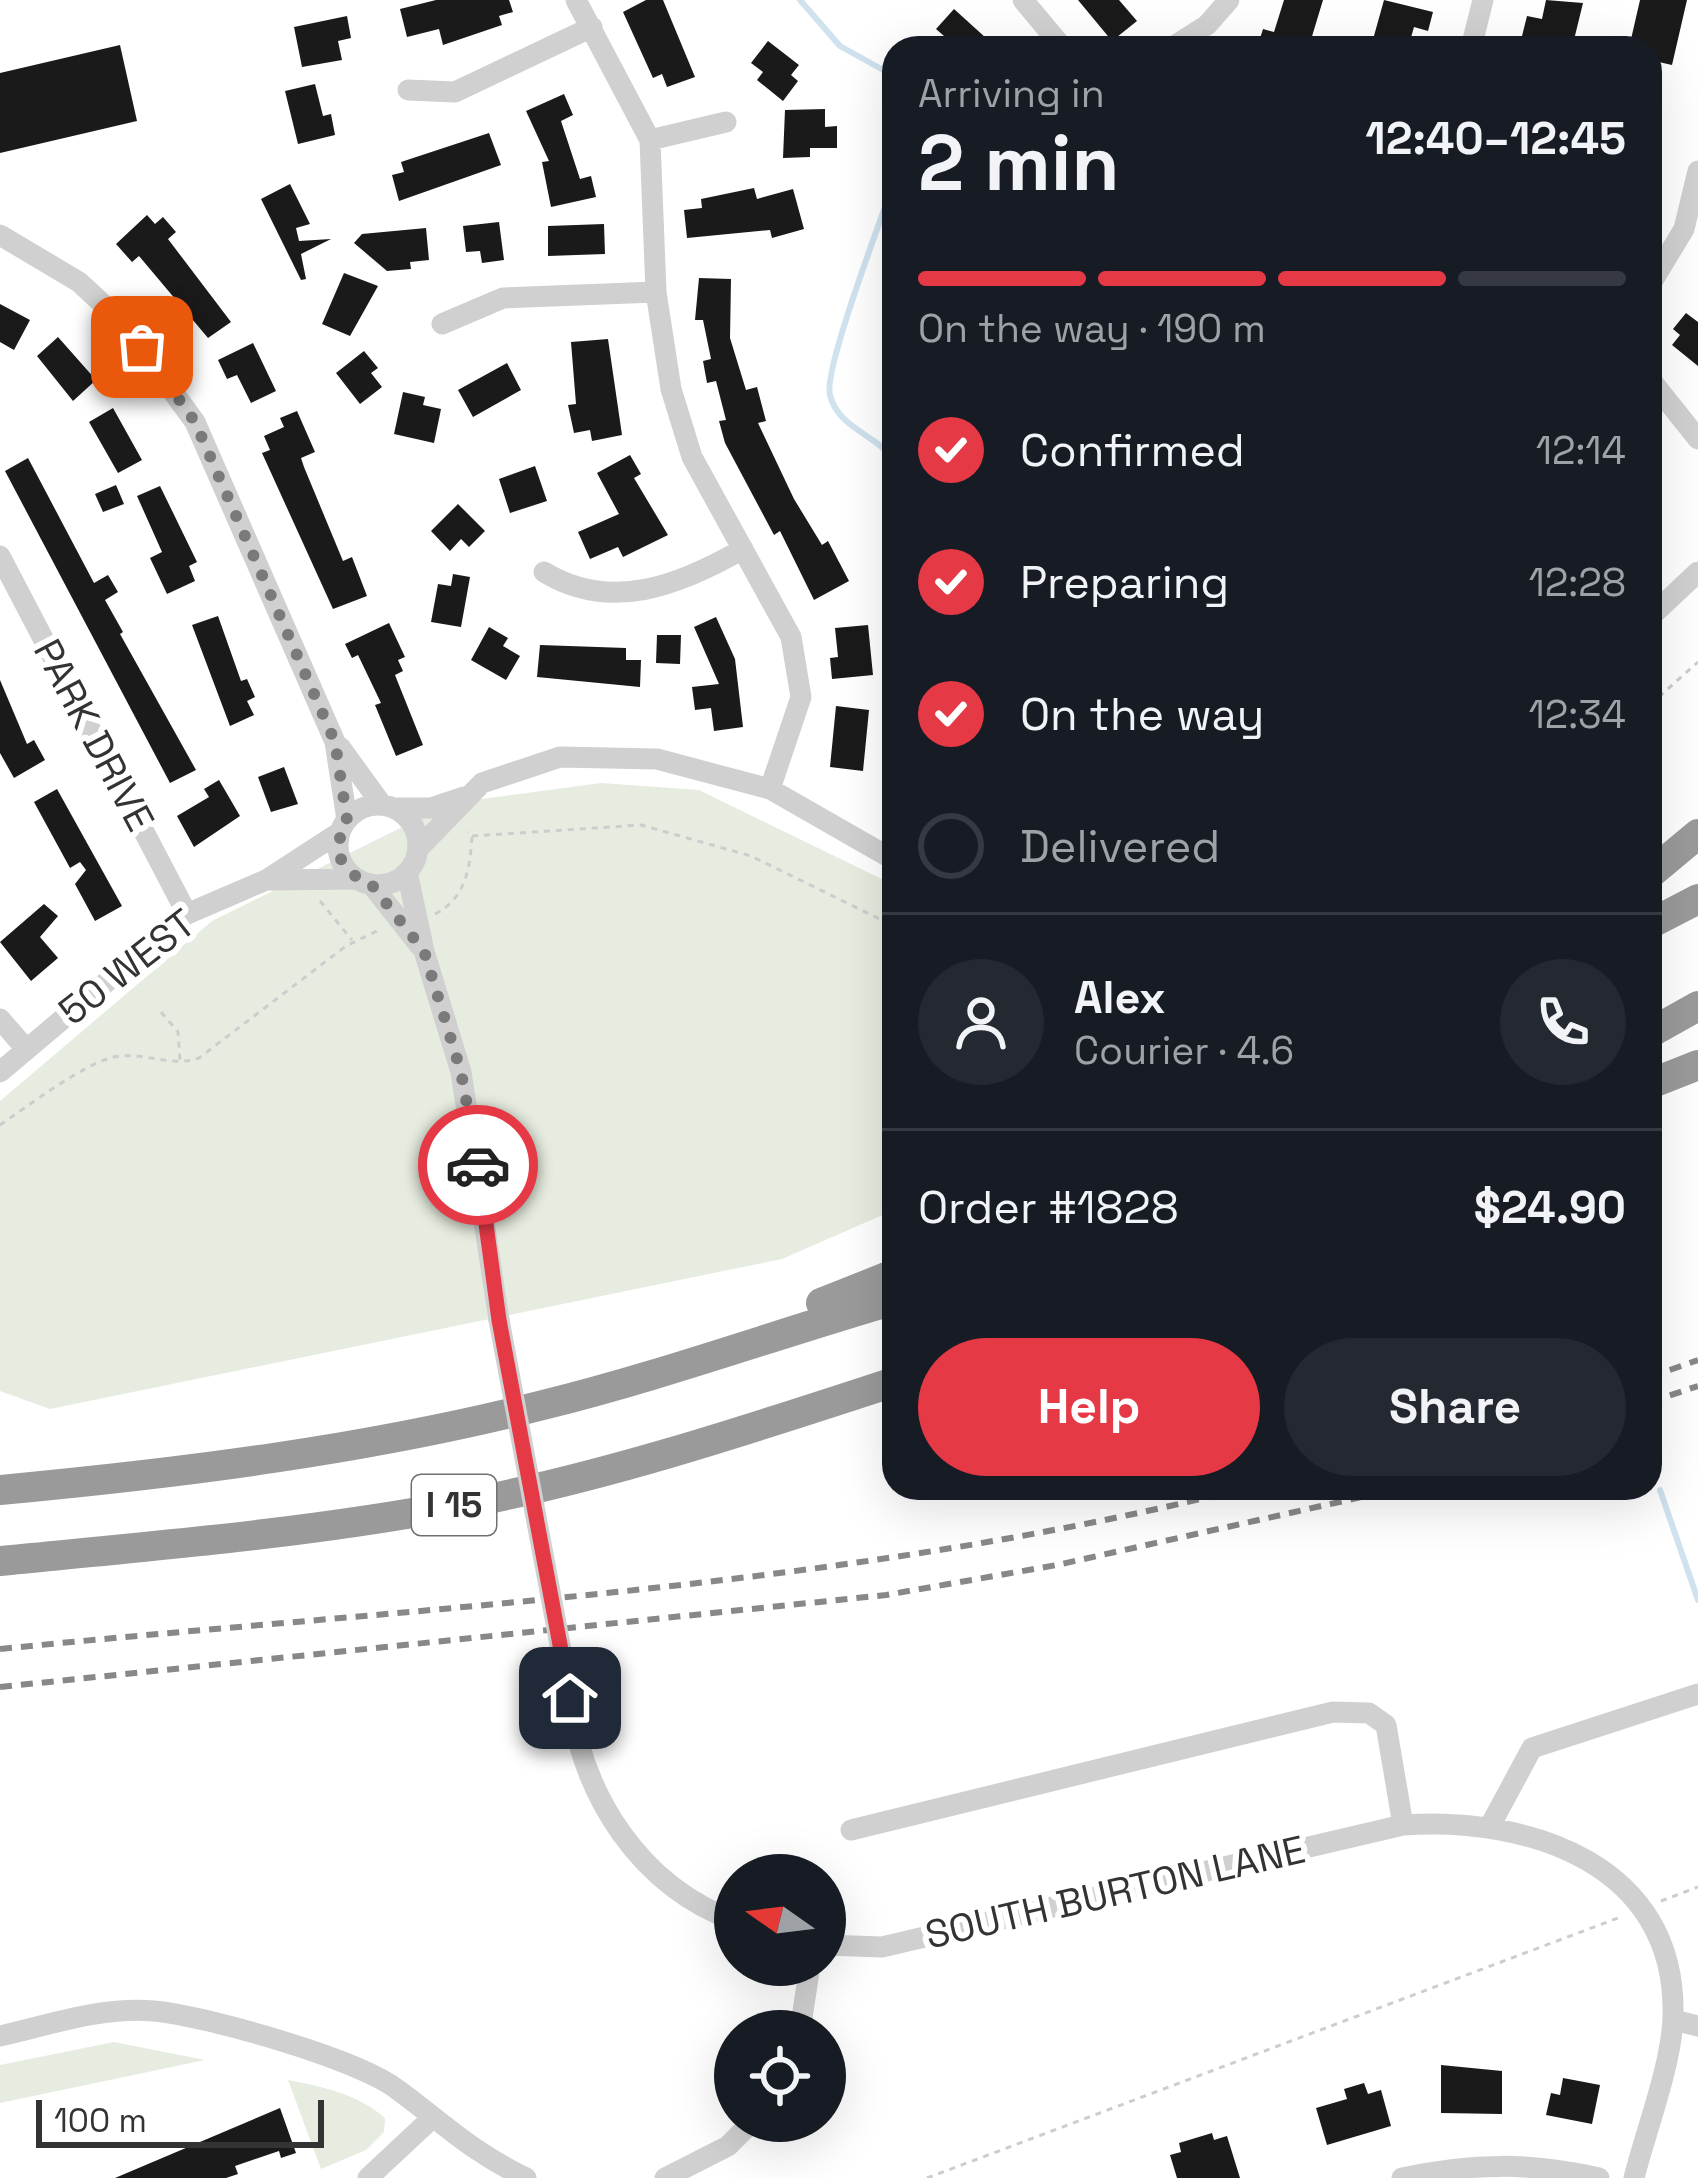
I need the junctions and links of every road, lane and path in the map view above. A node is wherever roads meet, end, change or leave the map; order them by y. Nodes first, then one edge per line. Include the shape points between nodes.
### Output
1 (576, 0) edge
2 (1023, 0) edge
3 (1229, 0) edge
4 (1483, 0) edge
5 (592, 27) junction
6 (1054, 36) edge
7 (1191, 36) edge
8 (1474, 36) edge
9 (408, 90) dead end
10 (726, 122) dead end
11 (650, 140) junction
12 (1698, 171) edge
13 (1691, 230) edge
14 (0, 235) edge
15 (1662, 269) edge
16 (656, 292) junction
17 (442, 324) dead end
18 (1662, 394) edge
19 (1698, 439) edge
20 (743, 549) junction
21 (0, 556) edge
22 (544, 572) dead end
23 (1698, 572) edge
24 (1662, 606) edge
25 (1698, 662) edge
26 (1662, 695) edge
27 (335, 742) junction
28 (770, 789) junction
29 (464, 797) junction
30 (388, 806) junction
31 (344, 826) junction
32 (462, 826) dead end
33 (1698, 834) edge
34 (472, 836) junction
35 (418, 849) junction
36 (882, 853) edge
37 (1662, 864) edge
38 (407, 872) junction
39 (266, 880) junction
40 (364, 881) junction
41 (317, 898) dead end
42 (1698, 899) edge
43 (187, 914) junction
44 (430, 916) dead end
45 (1662, 918) edge
46 (882, 920) edge
47 (388, 926) dead end
48 (352, 942) junction
49 (424, 951) junction
50 (1698, 1006) edge
51 (161, 1012) dead end
52 (0, 1018) edge
53 (1662, 1026) edge
54 (26, 1049) junction
55 (180, 1061) junction
56 (1698, 1065) edge
57 (0, 1072) edge
58 (1662, 1079) edge
59 (0, 1125) edge
60 (882, 1279) edge
61 (882, 1304) edge
62 (882, 1386) edge
63 (591, 1392) junction
64 (0, 1490) edge
65 (0, 1561) edge
66 (1698, 1694) edge
67 (1403, 1825) junction
68 (1490, 1826) junction
69 (851, 1830) dead end
70 (1698, 1887) edge
71 (1658, 1903) dead end
72 (714, 1909) edge
73 (1622, 1916) dead end
74 (846, 1946) edge
75 (1674, 2020) junction
76 (1698, 2026) edge
77 (0, 2036) edge
78 (430, 2120) junction
79 (732, 2142) edge
80 (368, 2178) edge
81 (526, 2178) edge
82 (664, 2178) edge
83 (927, 2178) edge
84 (1402, 2178) edge
85 (1599, 2178) edge
86 (1634, 2178) edge

1 - 5 street
2 - 6 street
3 - 7 street
4 - 8 street
5 - 9 street via 455,92
5 - 11 street
10 - 11 street
11 - 16 street
12 - 13 street
13 - 15 street
14 - 27 street via 79,282 164,373 195,422
16 - 17 street via 503,298
16 - 20 street via 670,389 692,457
18 - 19 street
20 - 22 street via 699,574 625,593 573,590
20 - 28 street via 791,638 801,697
21 - 43 street, PARK DRIVE
23 - 24 street
25 - 26 path
27 - 30 street
27 - 31 street
28 - 29 street via 657,759 560,757
28 - 36 street
29 - 30 street via 431,808
29 - 35 street
30 - 31 street via 357,811
30 - 35 street via 413,825
31 - 39 street, 50 WEST
31 - 40 street via 340,858
32 - 34 path
33 - 37 highway
34 - 44 path via 457,898
34 - 46 path via 641,825 751,856
35 - 38 street
38 - 40 street
38 - 49 street
39 - 40 street, 50 WEST
39 - 43 street, 50 WEST
40 - 49 street
41 - 48 path
42 - 45 highway
43 - 54 street, 50 WEST
47 - 48 path
48 - 55 path via 199,1058
49 - 72 street, bridge via 461,1072 575,1740 618,1832 668,1884
50 - 53 highway
51 - 55 path via 178,1032
52 - 54 street
54 - 57 street, 50 WEST
55 - 59 path via 110,1058
56 - 58 highway
60 - 63 highway
61 - 63 highway, I 15
62 - 65 highway, I 15 via 463,1504
63 - 64 highway, I 15 via 443,1428 135,1478
66 - 68 street via 1532,1748
67 - 68 street, SOUTH BURTON LANE
67 - 69 street via 1386,1725 1369,1713 1333,1712
67 - 74 street, SOUTH BURTON LANE via 882,1947
68 - 75 street, SOUTH BURTON LANE via 1613,1874 1643,1908 1670,1969
70 - 71 path
73 - 83 path
75 - 76 street
75 - 86 street
77 - 78 street via 155,2011 345,2060 398,2089
78 - 80 street
78 - 81 street
79 - 82 street
84 - 85 street via 1462,2165 1542,2165

